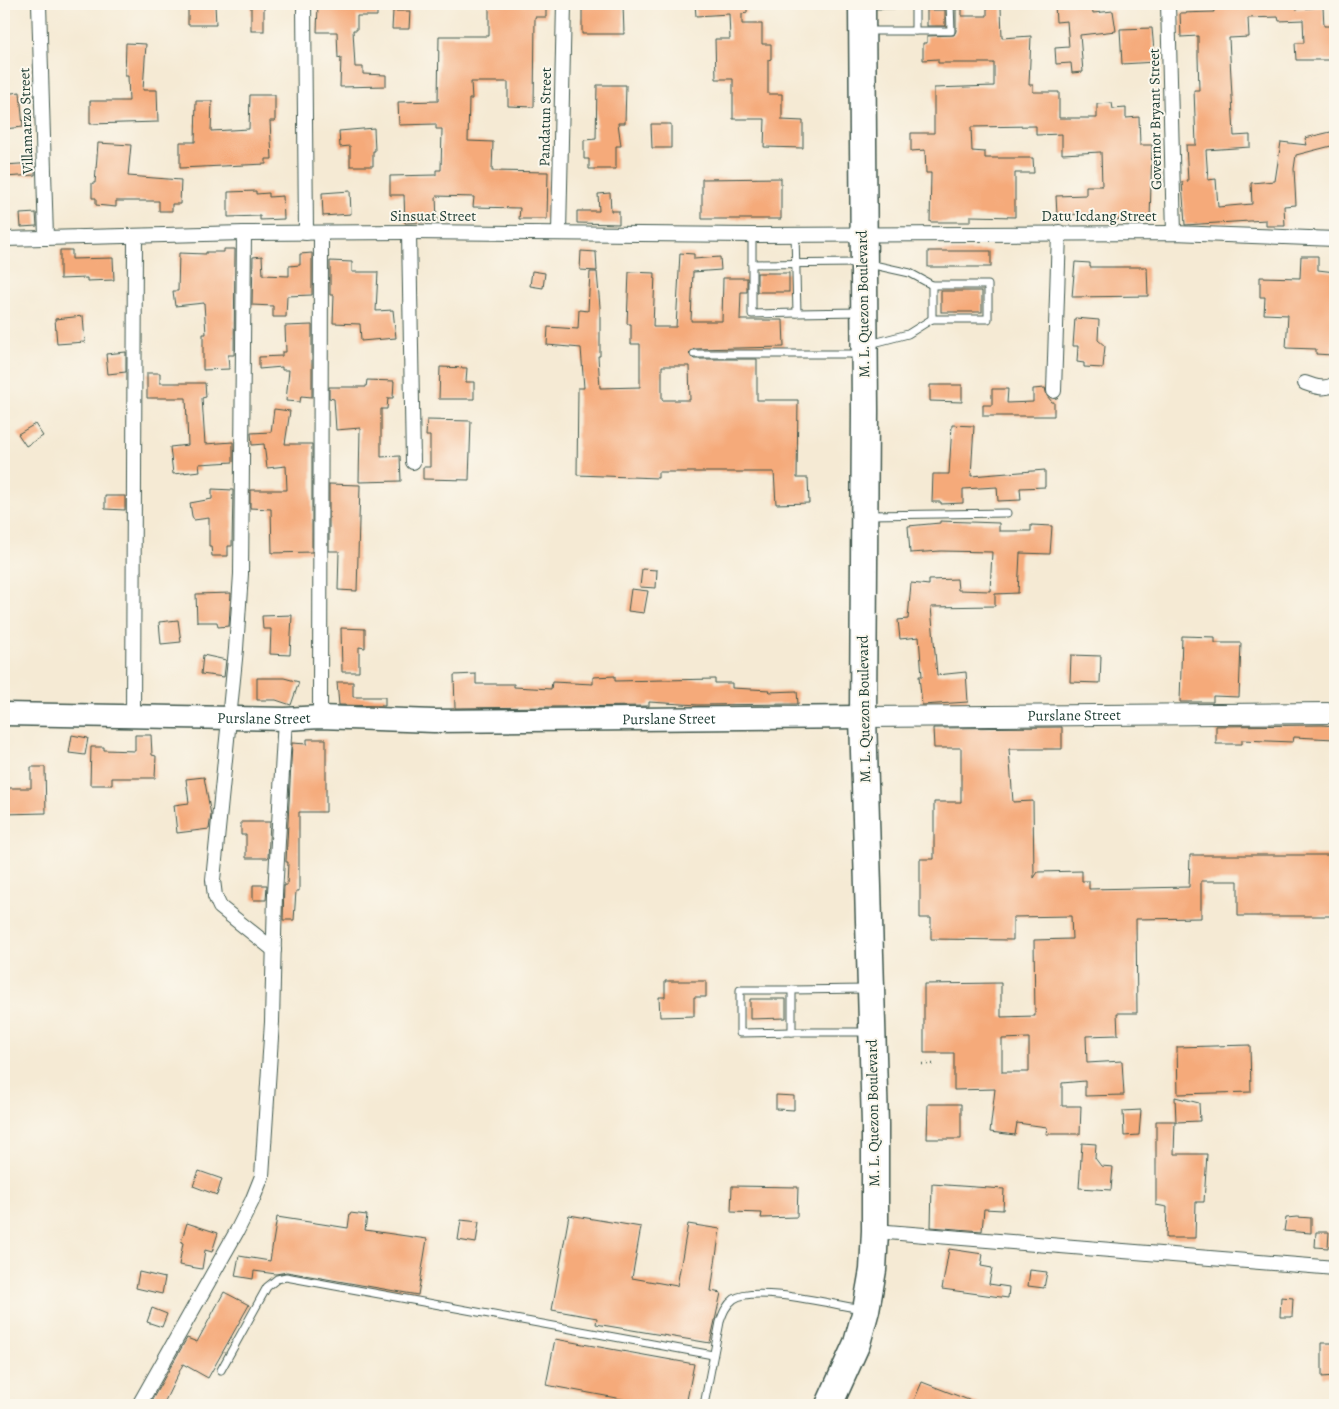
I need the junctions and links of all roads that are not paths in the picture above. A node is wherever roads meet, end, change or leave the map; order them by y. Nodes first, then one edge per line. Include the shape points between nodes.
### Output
1 (39, 4) edge
2 (304, 4) edge
3 (564, 4) edge
4 (862, 4) edge
5 (915, 4) edge
6 (950, 4) edge
7 (1168, 4) edge
8 (862, 31) junction
9 (915, 31) junction
10 (409, 232) junction
11 (559, 232) junction
12 (1059, 232) junction
13 (244, 233) junction
14 (306, 233) junction
15 (321, 233) junction
16 (1174, 233) junction
17 (795, 234) junction
18 (752, 235) junction
19 (862, 235) junction
20 (136, 236) junction
21 (46, 238) junction
22 (4, 239) edge
23 (1335, 239) edge
24 (863, 263) junction
25 (752, 264) junction
26 (796, 265) junction
27 (932, 285) junction
28 (864, 312) junction
29 (796, 313) junction
30 (932, 319) junction
31 (864, 350) junction
32 (694, 354) dead end
33 (1304, 383) dead end
34 (1335, 384) edge
35 (1054, 391) dead end
36 (413, 462) dead end
37 (1007, 513) dead end
38 (864, 516) junction
39 (1335, 713) edge
40 (4, 714) edge
41 (132, 716) junction
42 (229, 717) junction
43 (320, 717) junction
44 (862, 717) junction
45 (286, 719) junction
46 (274, 950) junction
47 (871, 989) junction
48 (792, 990) junction
49 (792, 1032) junction
50 (871, 1032) junction
51 (875, 1231) junction
52 (1335, 1268) edge
53 (866, 1310) junction
54 (713, 1355) junction
55 (220, 1370) dead end
56 (139, 1405) edge
57 (704, 1405) edge
58 (828, 1405) edge

1 - 21 street, Villamarzo Street
2 - 14 street
3 - 11 street, Pandatun Street
4 - 5 lane
4 - 8 highway, M. L. Quezon Boulevard
5 - 6 lane
5 - 9 lane
6 - 9 lane via 951,31
7 - 16 street, Governor Bryant Street
8 - 9 lane
8 - 19 highway, M. L. Quezon Boulevard
10 - 11 street, Sinsuat Street
10 - 15 street, Sinsuat Street
10 - 36 street
11 - 18 street, Sinsuat Street
12 - 16 street, Datu Icdang Street
12 - 19 street, Datu Icdang Street
12 - 35 street
13 - 14 street, Sinsuat Street
13 - 20 street, Sinsuat Street
13 - 42 street via 241,574
14 - 15 street, Sinsuat Street
15 - 43 street
16 - 23 street, Datu Icdang Street
17 - 18 street, Sinsuat Street
17 - 19 street, Sinsuat Street
17 - 26 lane
18 - 25 lane
19 - 24 highway, M. L. Quezon Boulevard
20 - 21 street, Sinsuat Street
20 - 41 street
21 - 22 street, Sinsuat Street
24 - 26 lane
24 - 27 lane via 910,273
24 - 28 highway, M. L. Quezon Boulevard
25 - 26 lane
25 - 29 lane via 752,314
26 - 29 lane
27 - 30 lane
27 - 30 lane via 988,285 988,319
28 - 29 lane
28 - 31 highway, M. L. Quezon Boulevard
30 - 31 lane via 908,334
31 - 32 lane
31 - 38 highway, M. L. Quezon Boulevard
33 - 34 street via 1318,388 1329,388
37 - 38 lane
38 - 44 highway, M. L. Quezon Boulevard
39 - 44 street, Purslane Street
40 - 41 main road, Purslane Street
41 - 42 main road, Purslane Street
42 - 45 main road, Purslane Street
42 - 46 street via 213,880 215,896 228,916
43 - 44 main road, Purslane Street via 434,721
43 - 45 main road, Purslane Street
44 - 47 highway, M. L. Quezon Boulevard
45 - 46 street
46 - 56 street via 262,1176 252,1201
47 - 48 lane
47 - 50 highway, M. L. Quezon Boulevard
48 - 49 lane
48 - 49 lane via 740,990 740,1033
49 - 50 lane
50 - 51 highway, M. L. Quezon Boulevard
51 - 52 street
51 - 53 highway, M. L. Quezon Boulevard
53 - 54 lane via 774,1295 746,1294 734,1299 725,1309
53 - 58 highway, M. L. Quezon Boulevard via 857,1343
54 - 55 lane via 286,1277 267,1287
54 - 57 lane

